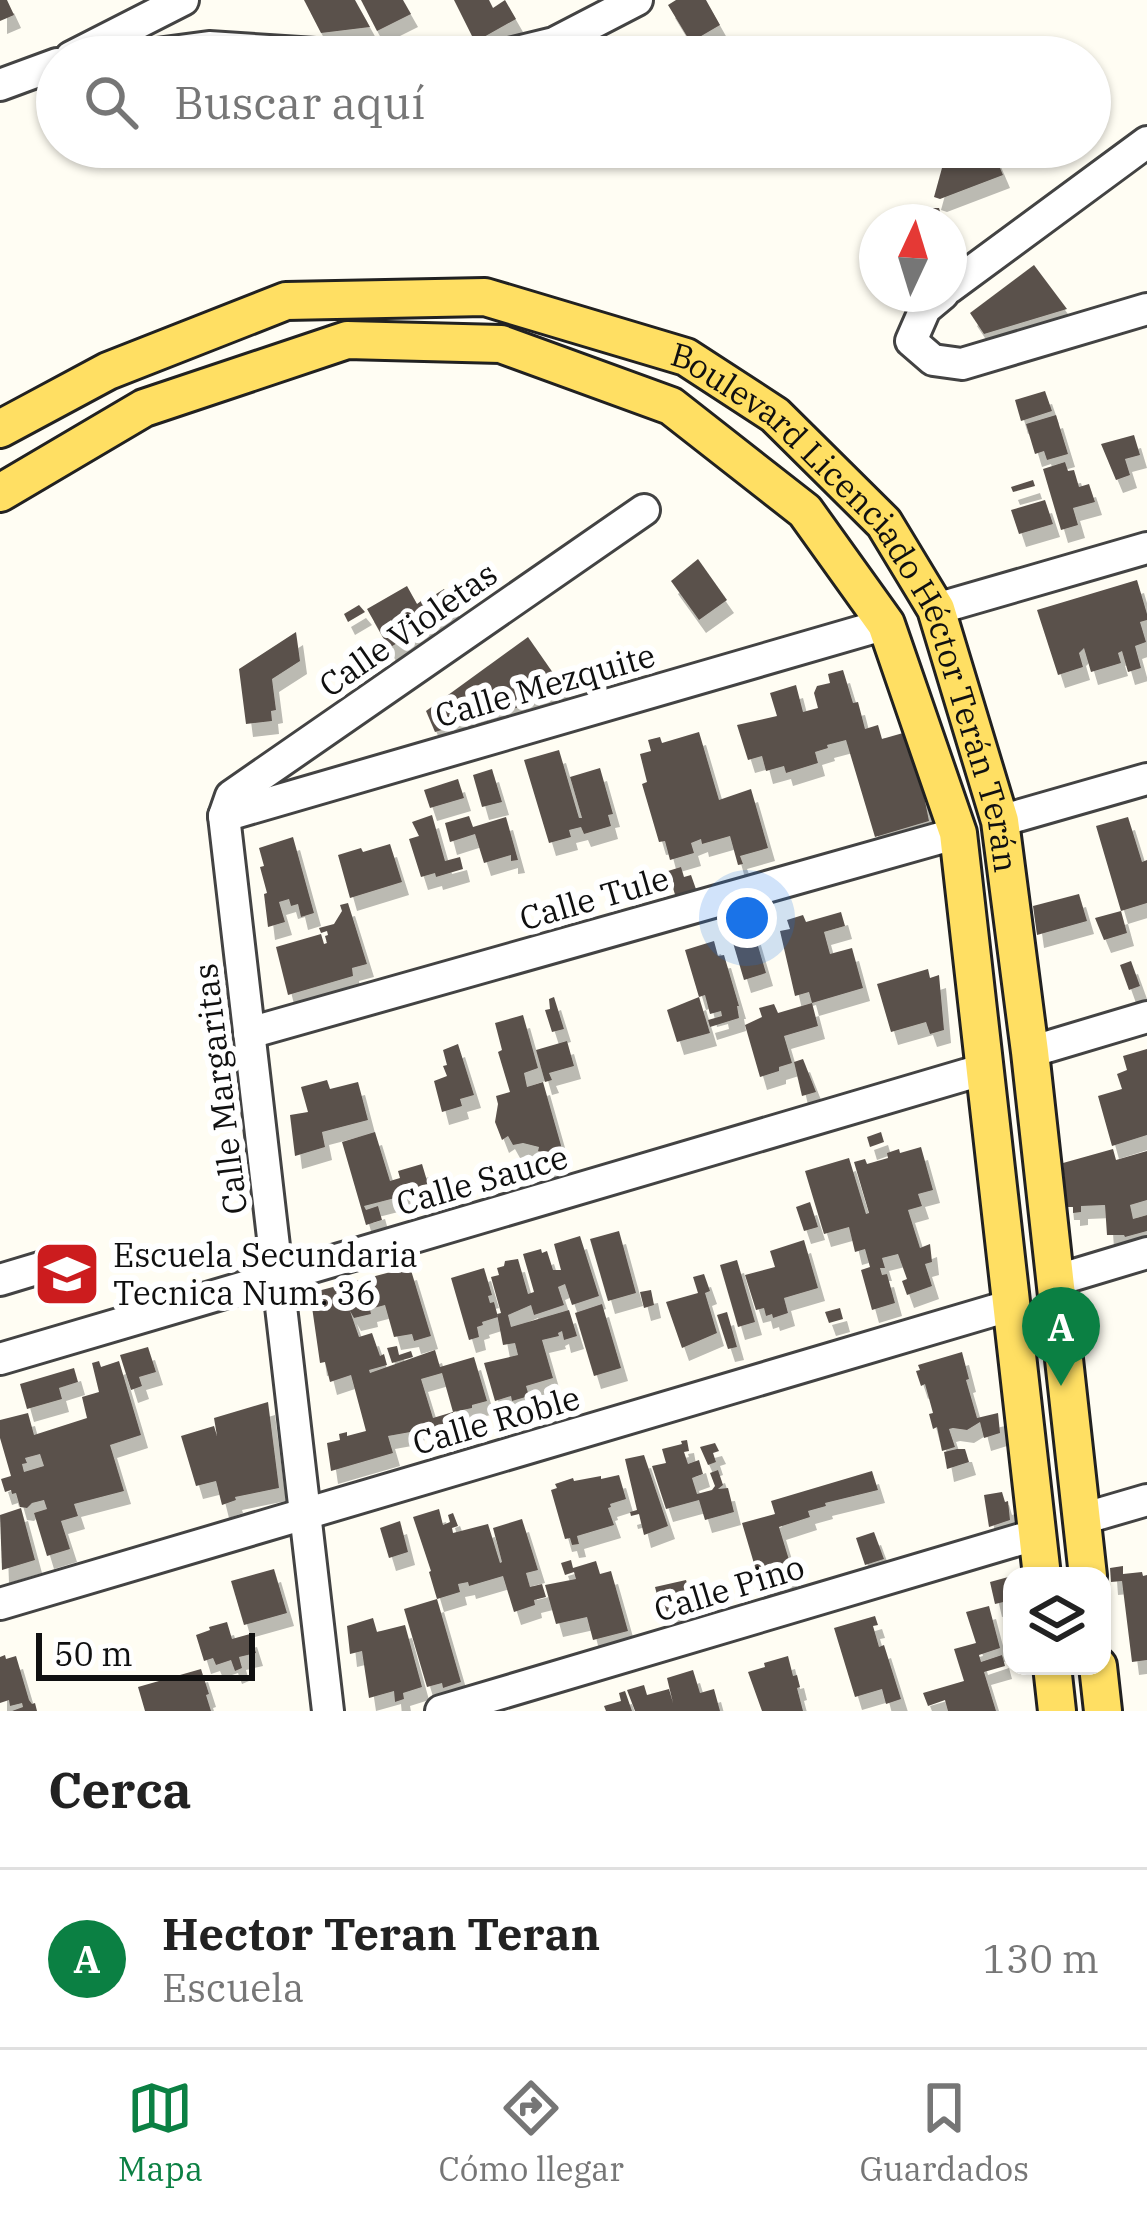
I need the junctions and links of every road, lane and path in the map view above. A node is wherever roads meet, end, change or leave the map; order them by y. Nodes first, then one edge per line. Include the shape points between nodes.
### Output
1 (183, 0) edge
2 (637, 0) edge
3 (114, 36) edge
4 (568, 36) edge
5 (36, 73) edge
6 (0, 85) edge
7 (1147, 142) edge
8 (967, 275) edge
9 (1147, 309) edge
10 (924, 312) edge
11 (0, 429) edge
12 (0, 493) edge
13 (644, 510) dead end
14 (1147, 548) edge
15 (936, 609) junction
16 (886, 624) junction
17 (1147, 779) edge
18 (224, 816) junction
19 (1000, 821) junction
20 (958, 833) junction
21 (1147, 1017) edge
22 (249, 1033) junction
23 (1030, 1052) junction
24 (985, 1069) junction
25 (1147, 1253) edge
26 (53, 1264) dead end
27 (278, 1277) junction
28 (0, 1280) edge
29 (1054, 1281) junction
30 (1012, 1305) junction
31 (0, 1359) edge
32 (1147, 1500) edge
33 (305, 1514) junction
34 (1082, 1519) junction
35 (1038, 1534) junction
36 (1041, 1567) edge
37 (1087, 1567) edge
38 (0, 1604) edge
39 (1053, 1675) edge
40 (1099, 1675) edge
41 (328, 1711) edge
42 (441, 1711) edge
43 (1057, 1711) edge
44 (1102, 1711) edge

1 - 3 street
2 - 4 street
5 - 6 street
7 - 8 street
9 - 10 street via 962,364 933,360 911,341
11 - 15 main road, Boulevard Licenciado Héctor Terán Terán via 108,370 286,301 485,297 686,357 775,415 884,523
12 - 16 main road, Boulevard Licenciado Héctor Terán Terán via 144,409 346,340 501,344 671,406 805,512
13 - 18 street, Calle Violetas via 231,796
14 - 15 street
15 - 19 main road, Boulevard Licenciado Héctor Terán Terán
16 - 18 street, Calle Mezquite
16 - 20 main road, Boulevard Licenciado Héctor Terán Terán
17 - 19 street
18 - 22 street, Calle Margaritas
19 - 23 main road, Boulevard Licenciado Héctor Terán Terán
20 - 22 street, Calle Tule
20 - 24 main road, Boulevard Licenciado Héctor Terán Terán
21 - 23 street
22 - 27 street, Calle Margaritas
23 - 29 main road, Boulevard Licenciado Héctor Terán Terán
24 - 27 street, Calle Sauce
24 - 30 main road, Boulevard Licenciado Héctor Terán Terán
25 - 29 street
26 - 28 street
27 - 31 street, Calle Sauce
27 - 33 street, Calle Margaritas
29 - 34 main road, Boulevard Licenciado Héctor Terán Terán
30 - 33 street, Calle Roble
30 - 35 main road, Boulevard Licenciado Héctor Terán Terán
32 - 34 street
33 - 38 street, Calle Roble
33 - 41 street, Calle Margaritas
34 - 37 main road, Boulevard Licenciado Héctor Terán Terán
35 - 36 main road, Boulevard Licenciado Héctor Terán Terán
35 - 42 street, Calle Pino
39 - 43 main road
40 - 44 main road

